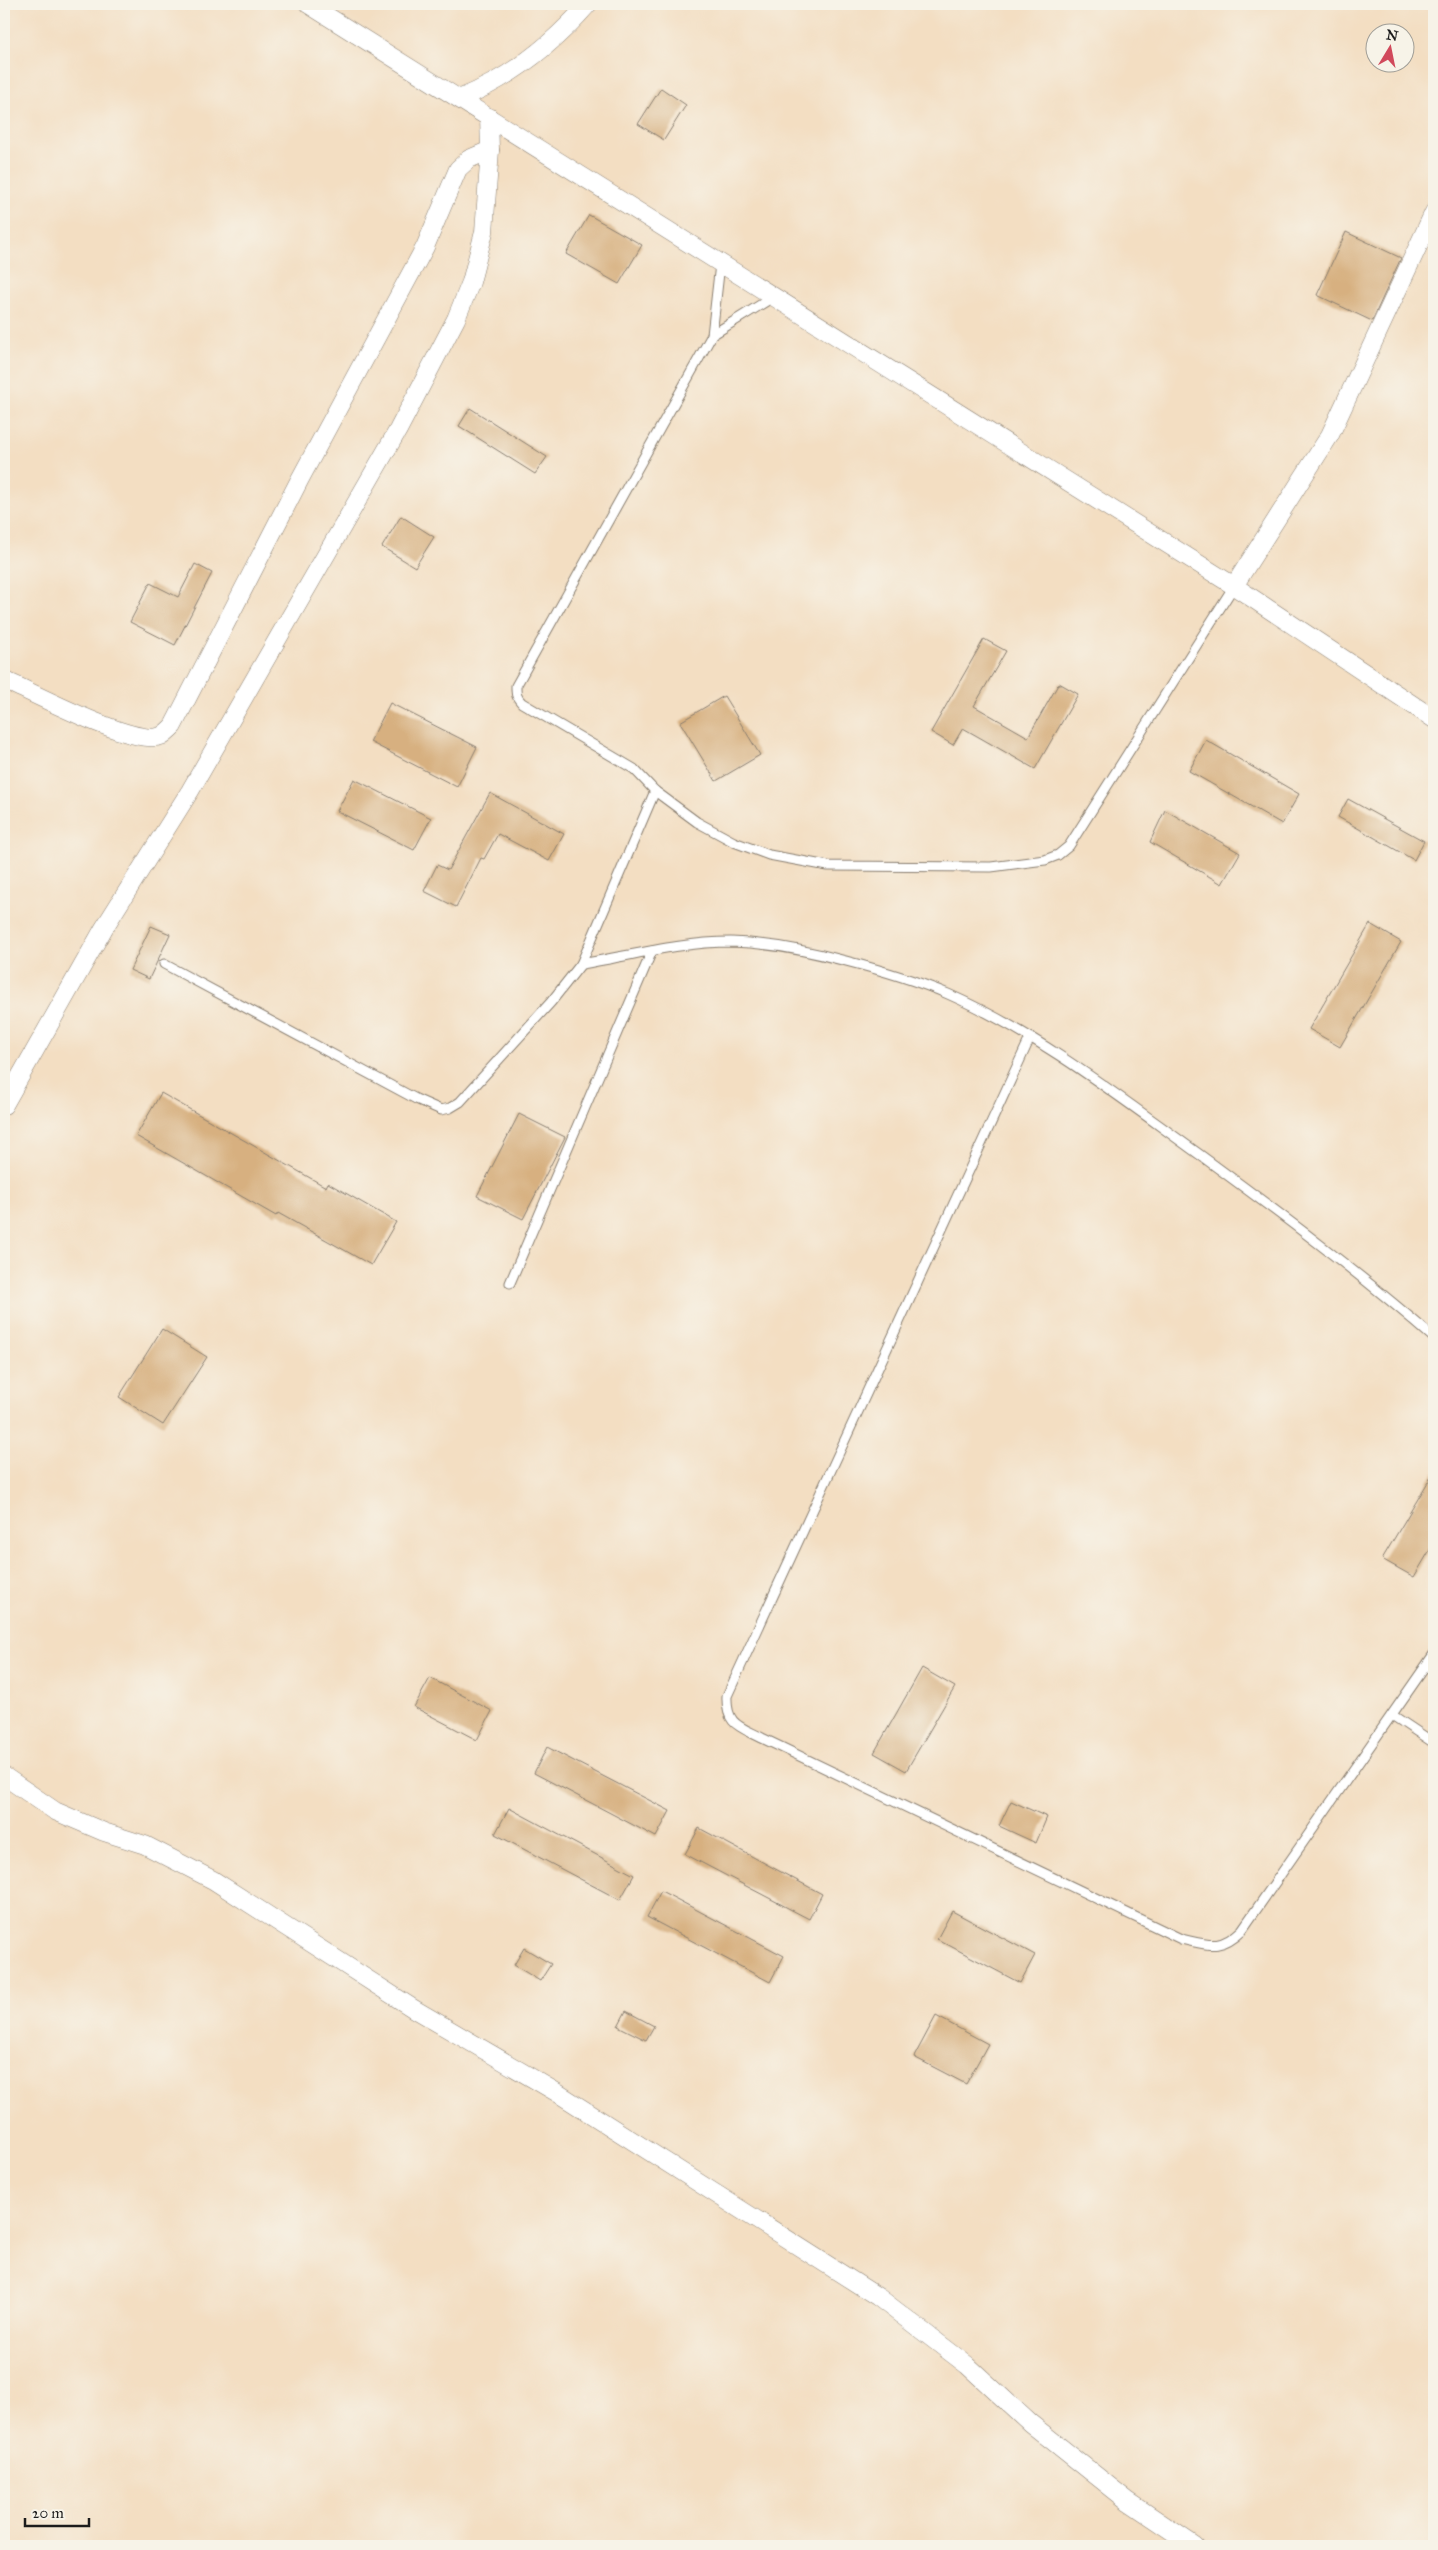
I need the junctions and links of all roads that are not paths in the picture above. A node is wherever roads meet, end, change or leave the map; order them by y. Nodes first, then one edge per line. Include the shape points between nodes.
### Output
1 (308, 4) edge
2 (588, 4) edge
3 (461, 98) junction
4 (488, 117) junction
5 (490, 150) junction
6 (1434, 212) edge
7 (720, 264) junction
8 (773, 297) junction
9 (712, 335) junction
10 (1234, 586) junction
11 (4, 680) edge
12 (1434, 719) edge
13 (655, 790) junction
14 (652, 951) junction
15 (164, 964) dead end
16 (581, 964) junction
17 (1030, 1038) junction
18 (4, 1105) edge
19 (510, 1283) dead end
20 (1434, 1338) edge
21 (1434, 1654) edge
22 (1392, 1715) junction
23 (1434, 1743) edge
24 (4, 1776) edge
25 (1195, 2546) edge

1 - 3 street
2 - 3 street via 530,59 485,88
3 - 4 street
4 - 5 street
4 - 7 street
5 - 11 street via 469,159 458,169 425,248 300,478 173,726 162,736 123,733
5 - 18 street via 479,258 440,352 190,791 104,928
6 - 10 street via 1330,435
7 - 8 street
7 - 9 lane
8 - 9 lane
8 - 10 street
9 - 13 lane via 516,686 517,698 522,703 634,769
10 - 12 street
10 - 13 lane via 1069,846 1045,860 991,867 828,866 769,855 734,842 697,822
13 - 16 lane
14 - 16 lane
14 - 17 lane via 731,942 806,950 896,974 948,994
14 - 19 lane
15 - 16 lane via 441,1110 450,1108 470,1093
17 - 20 lane via 1097,1080 1235,1181
17 - 22 lane via 727,1696 726,1712 734,1723 762,1738 1181,1939 1210,1946 1229,1942 1242,1930
21 - 22 lane
22 - 23 lane
24 - 25 street via 55,1811 145,1845 213,1880 414,2010 556,2092 870,2292 967,2365 1030,2423 1128,2501

